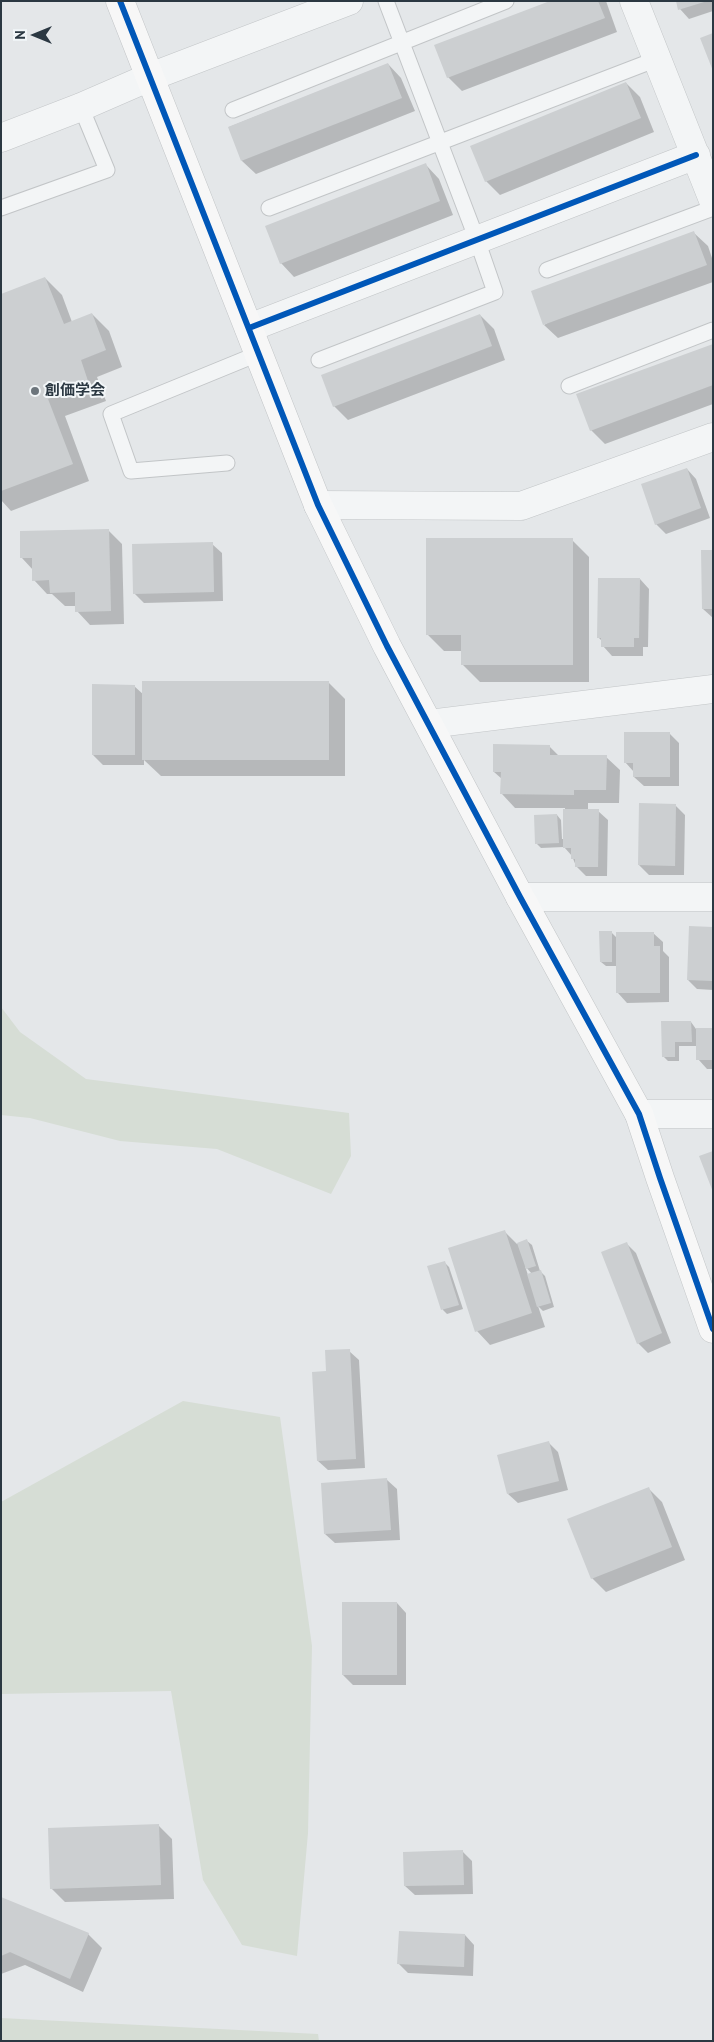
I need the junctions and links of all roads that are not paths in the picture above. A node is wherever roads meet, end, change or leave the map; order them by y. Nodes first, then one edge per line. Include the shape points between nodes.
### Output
1 (120, 1) edge
2 (349, 1) edge
3 (386, 1) edge
4 (506, 1) edge
5 (634, 1) edge
6 (402, 43) junction
7 (657, 59) junction
8 (150, 77) junction
9 (81, 107) junction
10 (233, 110) dead end
11 (1, 138) edge
12 (440, 142) junction
13 (696, 156) junction
14 (713, 200) edge
15 (1, 208) edge
16 (269, 208) dead end
17 (713, 208) edge
18 (477, 240) junction
19 (547, 270) dead end
20 (249, 328) junction
21 (713, 330) edge
22 (260, 353) junction
23 (320, 360) dead end
24 (569, 386) dead end
25 (713, 437) edge
26 (227, 463) dead end
27 (318, 505) junction
28 (713, 689) edge
29 (429, 724) junction
30 (520, 897) junction
31 (713, 897) edge
32 (639, 1114) junction
33 (713, 1114) edge
34 (713, 1329) edge

1 - 8 street
2 - 8 street
3 - 6 lane
4 - 6 lane
5 - 7 street
6 - 10 lane
6 - 12 lane
7 - 12 lane
7 - 13 street
8 - 9 street
8 - 20 street
9 - 11 street
9 - 15 lane via 107,170
12 - 16 lane
12 - 18 lane
13 - 14 street
13 - 18 street
17 - 19 lane
18 - 20 street
18 - 23 lane via 495,292
20 - 22 street
21 - 24 lane
22 - 26 lane via 110,414 130,471
22 - 27 street
25 - 27 street via 521,506
27 - 29 street
28 - 29 street
29 - 30 street
30 - 31 street
30 - 32 street
32 - 33 street
32 - 34 street

